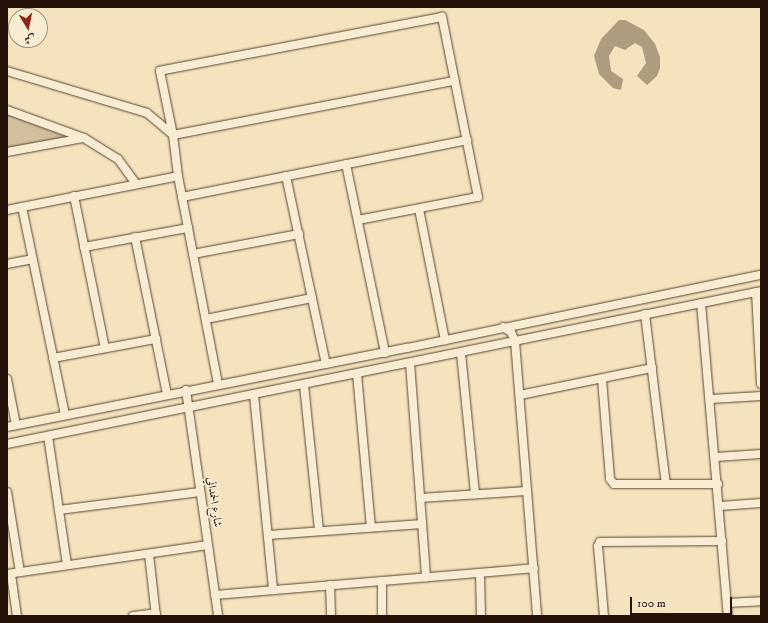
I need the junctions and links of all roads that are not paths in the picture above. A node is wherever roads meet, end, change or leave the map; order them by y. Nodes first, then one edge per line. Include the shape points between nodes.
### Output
1 (7, 71) edge
2 (454, 81) junction
3 (7, 110) edge
4 (173, 136) junction
5 (84, 138) junction
6 (467, 140) junction
7 (7, 152) edge
8 (346, 164) junction
9 (178, 176) junction
10 (286, 176) junction
11 (136, 184) junction
12 (74, 196) junction
13 (182, 197) junction
14 (22, 207) junction
15 (419, 209) junction
16 (7, 210) edge
17 (358, 220) junction
18 (188, 228) junction
19 (299, 234) junction
20 (135, 237) junction
21 (84, 246) junction
22 (193, 254) junction
23 (32, 259) junction
24 (7, 264) edge
25 (761, 275) edge
26 (758, 291) edge
27 (312, 298) junction
28 (701, 303) junction
29 (645, 314) junction
30 (206, 319) junction
31 (503, 327) junction
32 (156, 339) junction
33 (446, 340) junction
34 (515, 341) junction
35 (760, 346) edge
36 (105, 348) junction
37 (385, 353) junction
38 (461, 353) junction
39 (53, 358) junction
40 (410, 363) junction
41 (326, 364) junction
42 (652, 368) junction
43 (357, 374) junction
44 (7, 379) edge
45 (602, 379) junction
46 (218, 384) junction
47 (761, 384) edge
48 (304, 385) junction
49 (186, 390) junction
50 (167, 394) junction
51 (254, 395) junction
52 (520, 395) junction
53 (761, 396) edge
54 (711, 399) junction
55 (189, 408) junction
56 (65, 415) junction
57 (16, 425) junction
58 (7, 427) edge
59 (48, 436) junction
60 (7, 444) edge
61 (761, 454) edge
62 (716, 457) junction
63 (666, 484) junction
64 (718, 484) junction
65 (528, 491) junction
66 (7, 492) edge
67 (200, 492) junction
68 (475, 494) junction
69 (420, 498) junction
70 (761, 502) edge
71 (720, 506) junction
72 (59, 510) junction
73 (422, 524) junction
74 (371, 527) junction
75 (319, 530) junction
76 (269, 535) junction
77 (722, 541) junction
78 (208, 545) junction
79 (149, 554) junction
80 (67, 565) junction
81 (534, 568) junction
82 (20, 572) junction
83 (480, 573) junction
84 (9, 574) edge
85 (426, 577) junction
86 (382, 581) junction
87 (330, 585) junction
88 (273, 590) junction
89 (215, 595) junction
90 (761, 601) edge
91 (727, 603) junction
92 (156, 615) edge
93 (17, 616) edge
94 (133, 616) edge
95 (218, 616) edge
96 (331, 616) edge
97 (382, 616) edge
98 (481, 616) edge
99 (537, 616) edge
100 (604, 616) edge
101 (728, 616) edge

1 - 4 street via 147,113
2 - 4 street
2 - 4 street via 442,17 160,72
2 - 6 street
3 - 5 street
4 - 9 street
5 - 7 street
5 - 11 street via 118,159
6 - 8 street
6 - 15 street via 478,198
8 - 10 street
8 - 17 street
9 - 11 street
9 - 13 street
10 - 13 street
10 - 19 street
11 - 12 street
12 - 14 street
12 - 21 street
13 - 18 street
14 - 16 street
14 - 23 street
15 - 17 street
15 - 33 street
17 - 37 street
18 - 20 street
18 - 22 street
19 - 22 street
19 - 27 street
20 - 21 street
20 - 32 street
21 - 36 street
22 - 30 street
23 - 24 street
23 - 39 street
25 - 31 street
26 - 28 street
26 - 35 street
27 - 30 street
27 - 41 street
28 - 29 street
28 - 54 street
29 - 34 street
29 - 42 street
30 - 46 street
31 - 33 street
31 - 34 street via 511,332
32 - 36 street
32 - 50 street
33 - 37 street
34 - 38 street
34 - 52 street
35 - 47 street
36 - 39 street
37 - 41 street
38 - 40 street
38 - 68 street
39 - 56 street
40 - 43 street
40 - 69 street
41 - 46 street
42 - 45 street
42 - 63 street
43 - 48 street
43 - 74 street
44 - 57 street
45 - 52 street
45 - 63 street via 610,479 619,485
46 - 49 street
48 - 51 street
48 - 75 street
49 - 50 street
49 - 55 street, شارع الحمداني
50 - 56 street
51 - 55 street
51 - 76 street
52 - 65 street
53 - 54 street
54 - 62 street
55 - 59 street
55 - 67 street, شارع الحمداني
56 - 57 street
57 - 58 street
59 - 60 street
59 - 72 street
61 - 62 street
62 - 64 street
63 - 64 street
64 - 71 street
65 - 68 street
65 - 81 street
66 - 82 street
67 - 72 street
67 - 78 street, شارع الحمداني
68 - 69 street
69 - 73 street
70 - 71 street
71 - 77 street
72 - 80 street
73 - 74 street
73 - 85 street
74 - 75 street
75 - 76 street
76 - 88 street
77 - 91 street
77 - 100 street via 600,542 598,546
78 - 79 street
78 - 89 street, شارع الحمداني
79 - 80 street
79 - 92 street
80 - 82 street
81 - 83 street
81 - 99 street
82 - 84 street
83 - 85 street
83 - 98 street
84 - 93 street
85 - 86 street
86 - 87 street
86 - 97 street
87 - 88 street
87 - 96 street
88 - 89 street
89 - 95 street, شارع الحمداني
90 - 91 street
91 - 101 street
92 - 94 street

